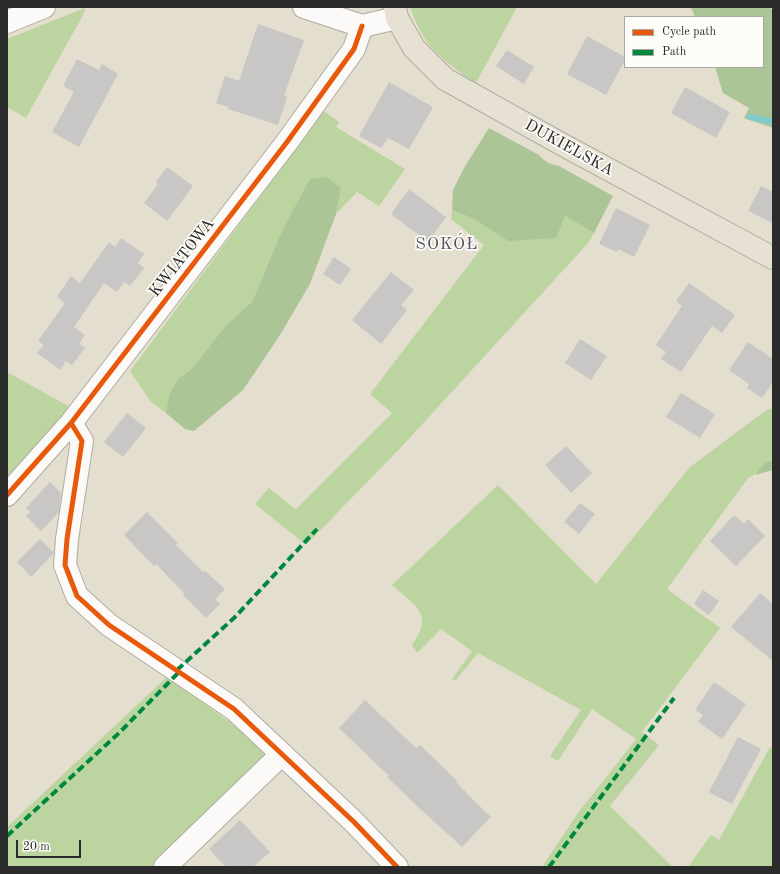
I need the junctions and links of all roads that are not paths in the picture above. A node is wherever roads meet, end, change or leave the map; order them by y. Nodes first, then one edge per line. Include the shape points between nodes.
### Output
1 (44, 7) edge
2 (304, 7) edge
3 (396, 13) edge
4 (7, 22) edge
5 (362, 26) junction
6 (773, 258) edge
7 (71, 423) junction
8 (7, 495) edge
9 (282, 754) junction
10 (165, 867) edge
11 (397, 867) edge

1 - 4 street
2 - 5 street
3 - 5 street
3 - 6 main road, DUKIELSKA via 414,48 445,79
5 - 7 street, KWIATOWA via 354,49 325,91
7 - 8 street, KWIATOWA
7 - 9 street via 82,441 67,539 66,565 77,596 109,625 234,709
9 - 10 street
9 - 11 street

